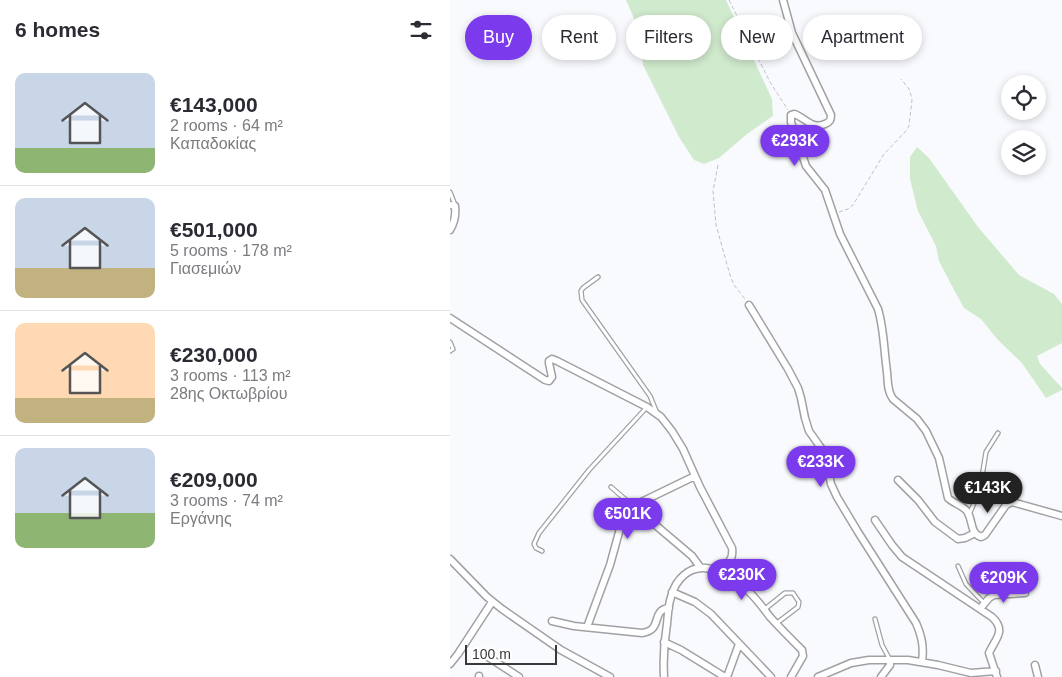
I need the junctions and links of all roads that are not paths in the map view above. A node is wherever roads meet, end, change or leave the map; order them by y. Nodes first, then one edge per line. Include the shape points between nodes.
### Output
1 (783, 0) edge
2 (450, 192) edge
3 (453, 205) edge
4 (450, 230) edge
5 (598, 277) dead end
6 (749, 305) road end
7 (450, 318) edge
8 (450, 342) edge
9 (450, 351) edge
10 (647, 407) junction
11 (657, 413) junction
12 (998, 432) dead end
13 (695, 476) junction
14 (898, 480) dead end
15 (611, 487) dead end
16 (633, 506) junction
17 (969, 515) junction
18 (1062, 516) edge
19 (875, 520) dead end
20 (975, 533) junction
21 (542, 551) dead end
22 (450, 559) edge
23 (958, 566) dead end
24 (700, 567) junction
25 (714, 570) junction
26 (672, 592) junction
27 (1025, 593) dead end
28 (492, 602) junction
29 (982, 607) junction
30 (669, 608) junction
31 (764, 610) junction
32 (875, 619) dead end
33 (552, 622) dead end
34 (776, 624) junction
35 (586, 627) junction
36 (664, 642) junction
37 (739, 644) junction
38 (485, 655) dead end
39 (890, 660) junction
40 (922, 662) junction
41 (450, 663) edge
42 (1035, 665) dead end
43 (996, 674) edge
44 (971, 675) edge
45 (519, 677) edge
46 (610, 677) edge
47 (664, 677) edge
48 (726, 677) edge
49 (771, 677) edge
50 (791, 677) edge
51 (818, 677) edge
52 (881, 677) edge
53 (1038, 677) edge

1 - 17 street via 792,33 832,118 827,124 818,126 792,115 791,122 804,161 825,190 840,234 880,316 890,396 922,424 939,458 948,498
2 - 3 lane
3 - 4 street via 456,218
5 - 11 lane via 583,288 582,300 650,396
6 - 40 street via 798,388 810,431 831,462 830,479 837,497 916,623 923,643
7 - 10 street via 545,380 552,378 549,362 554,360
8 - 9 lane via 453,349
10 - 11 street
10 - 21 lane via 589,470 538,533 534,544
11 - 13 street via 677,439
12 - 17 lane via 986,452 980,489
13 - 16 street
13 - 25 street via 733,550 730,562
14 - 20 street via 935,522 958,539
15 - 16 lane
16 - 24 street via 692,556
16 - 35 street via 623,517 610,564
17 - 20 street
18 - 20 street via 1012,502 984,535 980,537
19 - 29 street via 902,557
22 - 28 street
23 - 29 lane
24 - 25 street
24 - 26 street via 683,576
25 - 31 street via 746,590
26 - 30 street
26 - 37 street via 699,604
27 - 29 street via 994,594
28 - 41 street
28 - 46 street via 561,650
29 - 43 street via 1000,628 989,653
30 - 35 street via 659,612 654,627 648,632
30 - 36 street
31 - 34 street
31 - 34 lane via 785,593 792,593 799,605
32 - 39 lane
33 - 35 street
34 - 50 street via 803,652
36 - 47 street
36 - 48 street
37 - 48 street
37 - 49 street
38 - 45 street
39 - 40 street
39 - 51 street via 858,661
39 - 52 street
40 - 44 street
42 - 53 street
43 - 44 street

